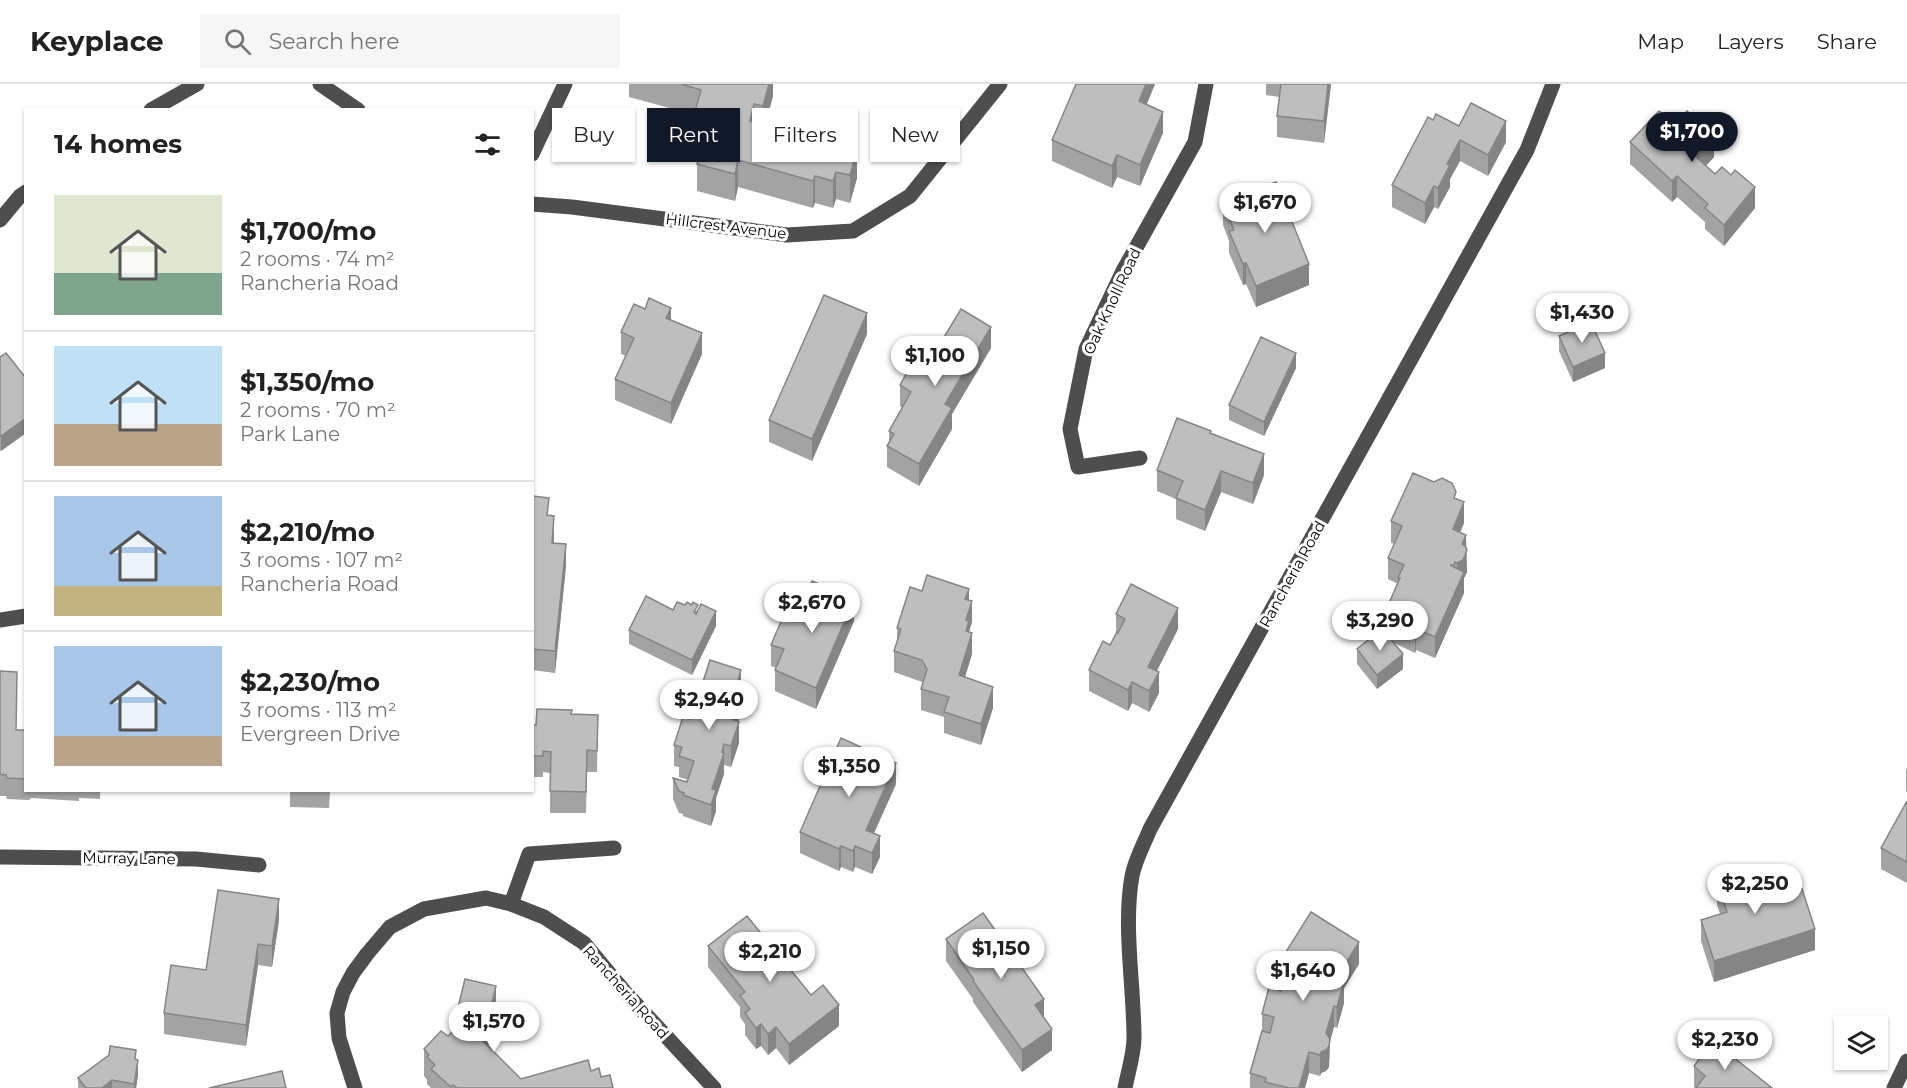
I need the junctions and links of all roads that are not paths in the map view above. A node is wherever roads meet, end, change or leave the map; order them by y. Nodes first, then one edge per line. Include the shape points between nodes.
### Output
1 (197, 84) edge
2 (320, 84) edge
3 (565, 84) edge
4 (1000, 84) edge
5 (1206, 84) edge
6 (1553, 84) edge
7 (155, 108) edge
8 (355, 108) edge
9 (534, 150) edge
10 (24, 193) edge
11 (534, 204) edge
12 (0, 220) edge
13 (1140, 458) dead end
14 (24, 616) edge
15 (0, 620) edge
16 (614, 848) dead end
17 (0, 857) edge
18 (259, 865) dead end
19 (511, 904) junction
20 (1907, 1061) edge
21 (355, 1088) edge
22 (714, 1088) edge
23 (1125, 1088) edge
24 (1894, 1088) edge

1 - 7 street
2 - 8 street
3 - 9 street
4 - 11 street, Hillcrest Avenue via 910,196 853,231 787,235
5 - 13 street, Oak Knoll Road via 1195,142 1118,281 1086,349 1076,392 1070,429 1078,467
6 - 23 street, Rancheria Road via 1527,150 1140,852 1130,897 1134,1041
10 - 12 street
14 - 15 street
16 - 19 street via 529,854
17 - 18 street, Murray Lane via 196,859
19 - 21 street, Rancheria Road via 486,898 424,909 390,927 367,954 343,992 338,1013 339,1038
19 - 22 street, Rancheria Road via 544,917 584,943
20 - 24 street

